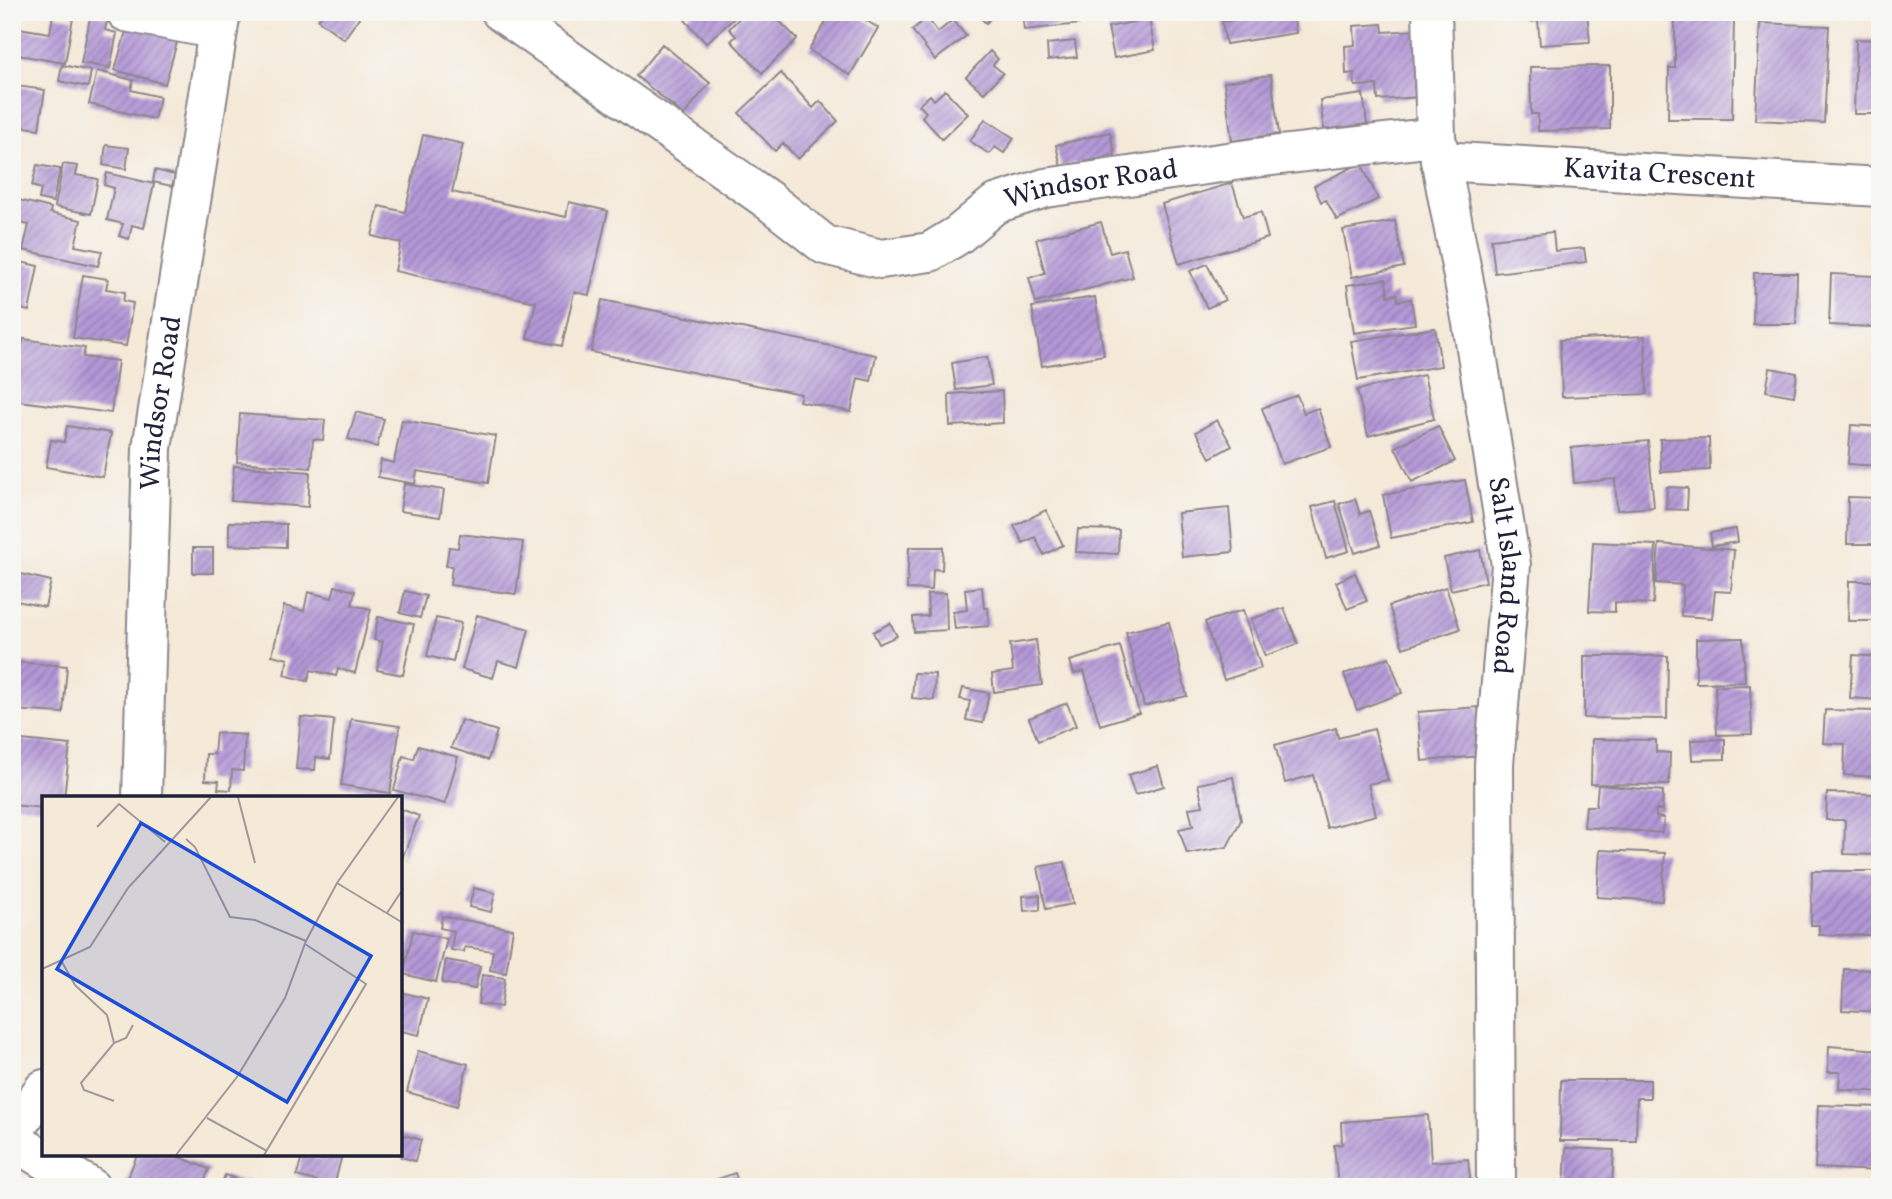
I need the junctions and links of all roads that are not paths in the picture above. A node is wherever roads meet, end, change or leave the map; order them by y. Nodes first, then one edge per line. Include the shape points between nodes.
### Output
1 (126, 12) edge
2 (501, 12) edge
3 (1432, 12) edge
4 (220, 21) edge
5 (1438, 149) junction
6 (1880, 187) edge
7 (142, 796) edge
8 (42, 1092) edge
9 (12, 1132) edge
10 (12, 1140) edge
11 (90, 1187) edge
12 (1496, 1187) edge

1 - 4 street
2 - 5 street, Windsor Road via 825,245 881,259 930,251 958,236 995,204 1045,188 1255,158
3 - 5 street, Salt Island Road
4 - 7 street, Windsor Road via 152,448
5 - 6 street, Kavita Crescent
5 - 12 street, Salt Island Road via 1511,565 1494,764
8 - 9 street
10 - 11 street

